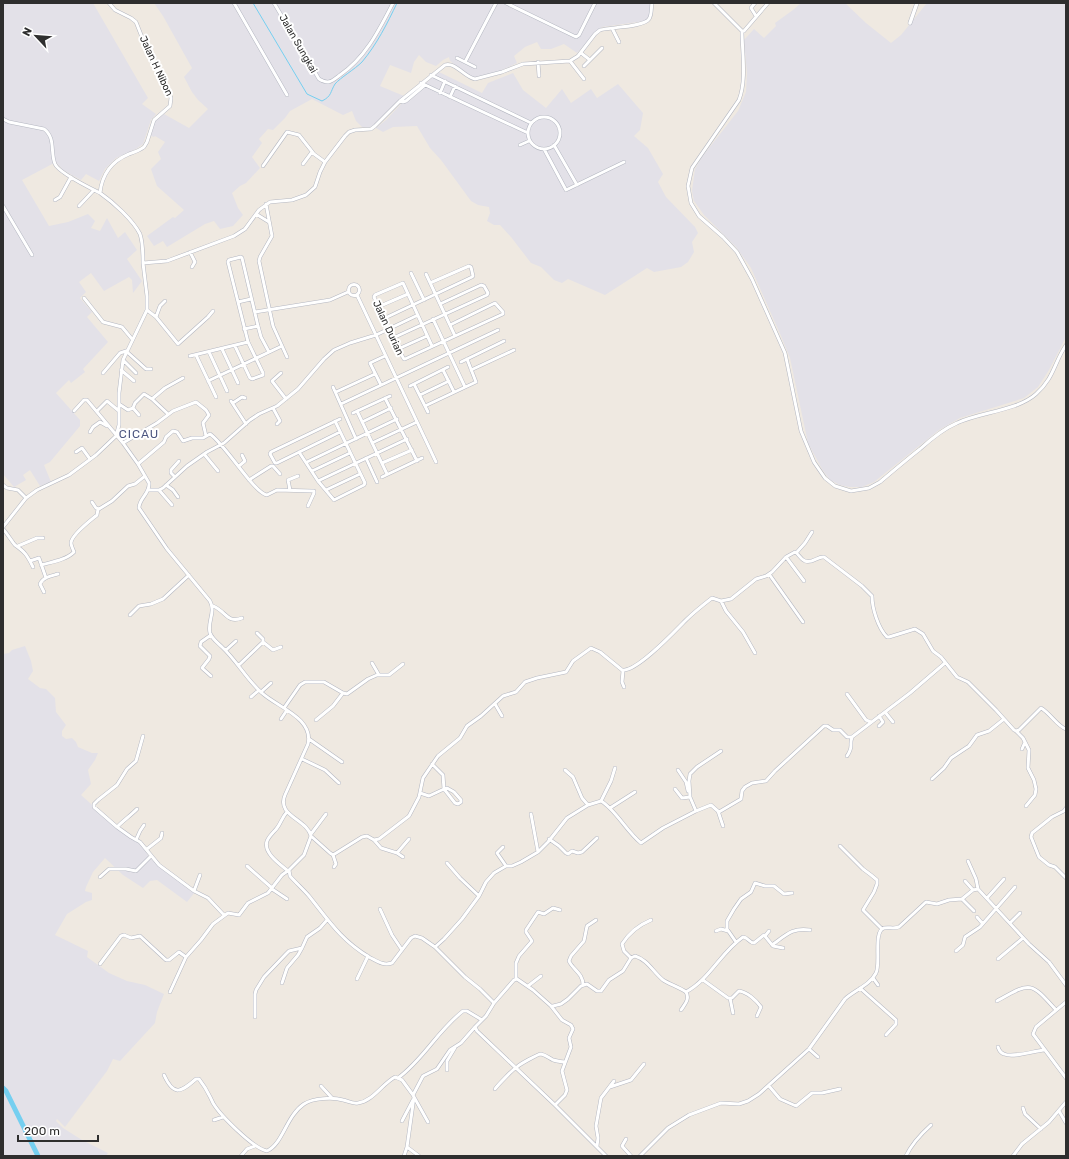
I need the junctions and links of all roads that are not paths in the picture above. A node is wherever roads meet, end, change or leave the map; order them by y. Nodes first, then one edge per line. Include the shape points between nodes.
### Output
1 (109, 3) edge
2 (234, 3) edge
3 (274, 3) edge
4 (393, 3) edge
5 (496, 3) edge
6 (506, 3) edge
7 (595, 3) edge
8 (652, 3) edge
9 (714, 3) edge
10 (755, 3) edge
11 (768, 3) edge
12 (916, 3) edge
13 (756, 16) junction
14 (910, 23) dead end
15 (612, 28) junction
16 (742, 31) junction
17 (619, 42) dead end
18 (602, 48) dead end
19 (581, 53) junction
20 (457, 58) dead end
21 (590, 60) junction
22 (570, 61) junction
23 (466, 62) junction
24 (538, 62) junction
25 (584, 66) dead end
26 (475, 67) dead end
27 (431, 75) junction
28 (539, 76) dead end
29 (584, 79) dead end
30 (446, 81) junction
31 (421, 83) junction
32 (425, 85) junction
33 (456, 86) junction
34 (440, 93) junction
35 (287, 95) dead end
36 (450, 97) junction
37 (400, 101) junction
38 (3, 119) edge
39 (531, 123) junction
40 (528, 133) junction
41 (529, 141) junction
42 (520, 145) dead end
43 (554, 145) junction
44 (544, 149) junction
45 (312, 152) junction
46 (325, 162) junction
47 (624, 162) dead end
48 (303, 164) dead end
49 (263, 166) dead end
50 (71, 177) junction
51 (577, 185) junction
52 (94, 190) junction
53 (100, 193) junction
54 (55, 200) dead end
55 (266, 204) junction
56 (3, 206) edge
57 (79, 206) dead end
58 (256, 214) junction
59 (269, 222) junction
60 (190, 252) junction
61 (32, 255) dead end
62 (143, 263) junction
63 (192, 267) dead end
64 (411, 273) dead end
65 (426, 274) dead end
66 (430, 283) junction
67 (348, 292) junction
68 (408, 294) junction
69 (435, 294) junction
70 (357, 295) junction
71 (84, 298) dead end
72 (252, 299) junction
73 (424, 300) junction
74 (165, 301) dead end
75 (238, 302) junction
76 (440, 304) junction
77 (413, 305) junction
78 (378, 307) junction
79 (269, 309) junction
80 (146, 310) junction
81 (213, 310) dead end
82 (255, 312) junction
83 (445, 314) junction
84 (418, 315) junction
85 (156, 317) junction
86 (383, 319) junction
87 (434, 319) junction
88 (422, 325) junction
89 (450, 325) junction
90 (258, 326) junction
91 (244, 329) junction
92 (389, 329) junction
93 (498, 330) dead end
94 (376, 335) junction
95 (427, 336) junction
96 (455, 336) junction
97 (393, 338) junction
98 (132, 340) junction
99 (444, 341) junction
100 (504, 341) dead end
101 (248, 342) junction
102 (1066, 345) edge
103 (235, 346) junction
104 (282, 346) junction
105 (432, 346) junction
106 (222, 349) junction
107 (398, 349) junction
108 (514, 350) dead end
109 (126, 351) junction
110 (208, 352) junction
111 (269, 352) junction
112 (449, 353) junction
113 (196, 355) junction
114 (190, 356) dead end
115 (385, 356) junction
116 (287, 357) dead end
117 (256, 358) junction
118 (466, 359) junction
119 (124, 360) junction
120 (461, 362) dead end
121 (243, 364) junction
122 (448, 367) dead end
123 (151, 369) dead end
124 (231, 369) junction
125 (121, 370) junction
126 (443, 370) junction
127 (471, 370) junction
128 (103, 373) dead end
129 (136, 373) dead end
130 (281, 373) dead end
131 (375, 374) junction
132 (220, 375) junction
133 (183, 378) dead end
134 (396, 378) junction
135 (208, 381) junction
136 (449, 381) junction
137 (134, 382) dead end
138 (238, 383) dead end
139 (414, 384) junction
140 (380, 385) junction
141 (410, 386) dead end
142 (333, 387) dead end
143 (465, 387) junction
144 (227, 392) dead end
145 (336, 392) junction
146 (454, 392) junction
147 (420, 395) junction
148 (390, 396) dead end
149 (216, 397) dead end
150 (245, 398) dead end
151 (386, 398) junction
152 (152, 399) junction
153 (286, 399) junction
154 (119, 404) junction
155 (341, 404) junction
156 (425, 406) junction
157 (133, 408) junction
158 (273, 408) junction
159 (391, 408) junction
160 (74, 411) dead end
161 (97, 411) junction
162 (119, 412) junction
163 (428, 412) dead end
164 (168, 414) junction
165 (139, 415) dead end
166 (340, 419) dead end
167 (397, 419) junction
168 (335, 422) junction
169 (362, 422) junction
170 (417, 422) junction
171 (246, 424) junction
172 (277, 424) dead end
173 (110, 428) junction
174 (402, 429) junction
175 (90, 432) dead end
176 (340, 432) junction
177 (367, 434) junction
178 (116, 436) junction
179 (206, 436) junction
180 (356, 439) junction
181 (407, 439) junction
182 (124, 443) junction
183 (345, 443) junction
184 (372, 443) junction
185 (220, 445) junction
186 (412, 450) junction
187 (76, 452) dead end
188 (299, 452) junction
189 (377, 452) junction
190 (350, 453) junction
191 (204, 454) junction
192 (242, 455) dead end
193 (366, 458) junction
194 (422, 458) dead end
195 (90, 459) junction
196 (417, 460) junction
197 (179, 461) dead end
198 (307, 462) junction
199 (436, 462) dead end
200 (355, 463) junction
201 (382, 463) junction
202 (138, 464) junction
203 (239, 466) junction
204 (218, 471) dead end
205 (312, 471) junction
206 (280, 474) dead end
207 (360, 474) junction
208 (388, 474) junction
209 (145, 476) junction
210 (298, 476) dead end
211 (175, 477) junction
212 (382, 477) dead end
213 (249, 480) junction
214 (318, 481) junction
215 (377, 482) dead end
216 (166, 485) junction
217 (3, 486) edge
218 (149, 490) junction
219 (159, 490) junction
220 (290, 490) junction
221 (326, 490) junction
222 (178, 497) dead end
223 (26, 498) junction
224 (92, 502) dead end
225 (172, 505) dead end
226 (308, 506) dead end
227 (98, 509) junction
228 (3, 528) edge
229 (812, 532) dead end
230 (43, 538) dead end
231 (18, 546) junction
232 (797, 552) junction
233 (786, 557) junction
234 (30, 561) junction
235 (42, 565) junction
236 (32, 567) dead end
237 (58, 574) dead end
238 (769, 574) junction
239 (189, 575) junction
240 (46, 578) junction
241 (804, 581) dead end
242 (44, 592) dead end
243 (721, 601) junction
244 (213, 606) junction
245 (130, 615) dead end
246 (242, 618) dead end
247 (803, 622) dead end
248 (256, 633) dead end
249 (211, 635) junction
250 (236, 641) dead end
251 (262, 642) junction
252 (281, 647) dead end
253 (226, 650) junction
254 (755, 653) dead end
255 (372, 663) dead end
256 (945, 663) junction
257 (403, 664) dead end
258 (239, 665) junction
259 (623, 671) junction
260 (379, 675) junction
261 (211, 676) dead end
262 (271, 684) dead end
263 (624, 687) dead end
264 (260, 691) junction
265 (343, 693) junction
266 (848, 694) dead end
267 (251, 696) dead end
268 (495, 704) junction
269 (284, 708) junction
270 (288, 710) junction
271 (885, 712) junction
272 (502, 716) dead end
273 (880, 716) junction
274 (281, 719) dead end
275 (1004, 719) junction
276 (316, 720) dead end
277 (871, 722) junction
278 (893, 722) dead end
279 (879, 726) dead end
280 (1066, 729) edge
281 (1016, 731) junction
282 (143, 736) dead end
283 (852, 737) junction
284 (309, 739) junction
285 (1025, 741) junction
286 (1022, 749) dead end
287 (721, 750) dead end
288 (847, 756) dead end
289 (302, 759) junction
290 (342, 762) dead end
291 (432, 764) junction
292 (615, 768) dead end
293 (565, 770) dead end
294 (678, 770) dead end
295 (932, 779) dead end
296 (339, 783) dead end
297 (675, 789) dead end
298 (444, 790) junction
299 (634, 792) dead end
300 (420, 793) junction
301 (690, 796) junction
302 (601, 802) junction
303 (588, 805) junction
304 (1026, 806) dead end
305 (610, 808) junction
306 (1066, 808) edge
307 (137, 810) dead end
308 (696, 811) junction
309 (718, 811) junction
310 (286, 812) junction
311 (326, 814) dead end
312 (532, 814) dead end
313 (144, 825) dead end
314 (723, 826) dead end
315 (117, 827) junction
316 (162, 833) dead end
317 (311, 835) junction
318 (597, 838) dead end
319 (410, 839) dead end
320 (549, 839) junction
321 (136, 840) junction
322 (374, 840) junction
323 (840, 846) dead end
324 (503, 847) dead end
325 (147, 849) junction
326 (538, 852) junction
327 (397, 853) junction
328 (333, 855) junction
329 (151, 856) junction
330 (403, 857) dead end
331 (968, 861) dead end
332 (447, 863) dead end
333 (247, 866) dead end
334 (506, 866) junction
335 (334, 867) dead end
336 (288, 871) junction
337 (200, 874) dead end
338 (100, 877) dead end
339 (1066, 878) edge
340 (1004, 879) dead end
341 (965, 881) dead end
342 (1015, 887) dead end
343 (272, 888) junction
344 (978, 889) junction
345 (972, 890) junction
346 (194, 891) junction
347 (792, 893) dead end
348 (479, 896) junction
349 (987, 898) junction
350 (287, 899) dead end
351 (962, 899) junction
352 (380, 909) dead end
353 (997, 909) junction
354 (560, 910) dead end
355 (974, 911) dead end
356 (1020, 913) dead end
357 (224, 915) junction
358 (977, 917) dead end
359 (327, 920) junction
360 (596, 920) dead end
361 (651, 920) dead end
362 (982, 923) junction
363 (1010, 923) junction
364 (882, 929) junction
365 (810, 930) dead end
366 (716, 931) dead end
367 (769, 931) dead end
368 (728, 932) junction
369 (765, 936) junction
370 (1023, 938) junction
371 (736, 942) junction
372 (772, 945) junction
373 (435, 947) junction
374 (302, 948) junction
375 (782, 948) dead end
376 (402, 950) junction
377 (956, 951) dead end
378 (186, 956) junction
379 (368, 956) junction
380 (631, 958) junction
381 (998, 959) dead end
382 (100, 964) dead end
383 (541, 976) dead end
384 (873, 978) junction
385 (357, 979) dead end
386 (516, 979) junction
387 (703, 980) junction
388 (1065, 980) edge
389 (282, 983) dead end
390 (583, 985) junction
391 (878, 985) dead end
392 (1066, 985) edge
393 (528, 986) junction
394 (860, 988) junction
395 (170, 992) dead end
396 (686, 992) junction
397 (730, 998) junction
398 (997, 1001) dead end
399 (1066, 1002) edge
400 (494, 1003) junction
401 (551, 1006) junction
402 (681, 1010) dead end
403 (1056, 1010) junction
404 (733, 1013) dead end
405 (757, 1016) dead end
406 (255, 1017) dead end
407 (482, 1020) junction
408 (475, 1027) junction
409 (886, 1035) dead end
410 (457, 1045) junction
411 (998, 1047) dead end
412 (809, 1049) junction
413 (1044, 1050) junction
414 (818, 1058) dead end
415 (564, 1062) junction
416 (644, 1064) dead end
417 (516, 1067) junction
418 (447, 1070) dead end
419 (164, 1075) dead end
420 (398, 1078) junction
421 (1066, 1078) edge
422 (614, 1081) dead end
423 (321, 1086) dead end
424 (769, 1086) junction
425 (609, 1088) junction
426 (495, 1089) dead end
427 (840, 1089) dead end
428 (413, 1096) junction
429 (332, 1098) junction
430 (1066, 1102) edge
431 (556, 1105) junction
432 (1023, 1108) dead end
433 (1059, 1111) junction
434 (223, 1117) junction
435 (214, 1120) dead end
436 (402, 1121) dead end
437 (428, 1122) dead end
438 (1066, 1123) edge
439 (931, 1125) dead end
440 (1040, 1129) junction
441 (626, 1139) dead end
442 (255, 1146) junction
443 (597, 1146) junction
444 (407, 1148) junction
445 (241, 1156) edge
446 (404, 1156) edge
447 (420, 1156) edge
448 (606, 1156) edge
449 (631, 1156) edge
450 (640, 1156) edge
451 (906, 1156) edge
452 (1013, 1156) edge

1 - 53 street, Jalan H Nibon via 115,10 136,22 151,60 164,80 172,101 154,120 144,147 110,166 102,180
2 - 35 street
3 - 4 street, Jalan Sungkai via 319,79 324,82 330,82 342,74 363,54 377,35
5 - 23 street
6 - 7 street via 576,37
8 - 15 street via 648,21
9 - 16 street
10 - 13 street via 751,8
11 - 13 street
12 - 14 street
13 - 16 street
15 - 17 street
15 - 19 street via 597,32
16 - 102 street via 742,92 692,168 688,186 691,203 699,216 737,252 752,279 785,353 801,431 814,462 825,478 835,486 851,491 869,488 880,482 938,433 957,422 1025,401 1035,395 1045,386
18 - 21 street
19 - 21 street
19 - 22 street
20 - 23 street
21 - 25 street
22 - 24 street
22 - 29 street
23 - 26 street
24 - 27 street via 520,64 475,79 448,64
24 - 28 street
27 - 30 street
27 - 31 street
30 - 33 street
30 - 34 street
31 - 32 street
31 - 37 street
32 - 34 street
32 - 37 street via 406,101
33 - 36 street
33 - 39 street
34 - 36 street
36 - 40 street
37 - 46 street via 371,129 349,132
38 - 50 street via 47,131 52,138 56,164
39 - 40 street
39 - 43 street via 543,117 555,122 559,134
40 - 41 street
41 - 42 street
41 - 44 street via 537,148
43 - 44 street
43 - 51 street
44 - 51 street via 565,190
45 - 46 street
45 - 48 street
45 - 49 street via 299,136 287,132
46 - 55 street via 315,187 306,195
47 - 51 street
50 - 52 street
50 - 54 street via 60,197
52 - 53 street
52 - 57 street
53 - 62 street via 118,206 139,232
55 - 58 street
55 - 59 street
56 - 61 street
58 - 59 street
58 - 60 street via 236,235
59 - 79 street via 272,238 259,261
60 - 62 street via 164,262
60 - 63 street via 195,262
62 - 80 street
64 - 73 street
65 - 66 street
66 - 69 street
66 - 69 street via 471,266 472,277
67 - 70 street
67 - 70 street via 349,286 353,284 359,290
67 - 79 street via 330,300
68 - 77 street
68 - 78 street
68 - 78 street, Jalan Durian via 402,283 374,296
69 - 73 street
69 - 76 street
70 - 94 street
71 - 98 street via 103,322 122,327
72 - 75 street
72 - 75 street via 240,257 228,262
72 - 82 street
73 - 77 street
74 - 85 street
75 - 91 street
76 - 83 street
76 - 83 street via 481,285 488,293
77 - 84 street
77 - 86 street
78 - 86 street, Jalan Durian
79 - 82 street
79 - 104 street
80 - 85 street
80 - 98 street
81 - 85 street via 178,344
82 - 90 street
83 - 87 street
83 - 89 street
84 - 88 street
84 - 92 street
86 - 92 street, Jalan Durian
87 - 88 street
87 - 99 street
88 - 95 street
88 - 97 street
89 - 96 street
89 - 96 street via 496,303 503,312
90 - 91 street
90 - 111 street
91 - 101 street
92 - 94 street
92 - 97 street, Jalan Durian
93 - 112 street
94 - 115 street
94 - 153 street via 334,350
95 - 105 street
95 - 107 street
96 - 99 street
97 - 107 street, Jalan Durian
98 - 109 street
99 - 105 street
99 - 112 street
100 - 118 street
101 - 103 street
101 - 117 street
103 - 106 street
103 - 121 street
104 - 111 street
104 - 116 street
105 - 107 street, Jalan Durian via 404,359
106 - 110 street
106 - 124 street
108 - 127 street
109 - 119 street
109 - 123 street via 146,369
109 - 128 street via 120,353
110 - 113 street
110 - 132 street
111 - 117 street
112 - 134 street
112 - 143 street
113 - 114 street
113 - 135 street
115 - 131 street via 370,363
115 - 134 street
117 - 121 street
117 - 121 street via 262,376 251,378
118 - 120 street
118 - 127 street
119 - 125 street
119 - 129 street
121 - 124 street
122 - 126 street
124 - 132 street
124 - 138 street
125 - 137 street
125 - 154 street
126 - 136 street
126 - 139 street
127 - 143 street via 476,381
130 - 153 street via 272,381
131 - 140 street
131 - 145 street
132 - 135 street
132 - 144 street
133 - 152 street
134 - 140 street
134 - 170 street
135 - 149 street
136 - 146 street
136 - 147 street
139 - 141 street
139 - 147 street
140 - 155 street
142 - 145 street
143 - 146 street
145 - 155 street
146 - 156 street
147 - 156 street
148 - 151 street
150 - 171 street via 232,402
151 - 159 street
151 - 169 street via 355,412
152 - 157 street via 144,394
152 - 164 street
153 - 158 street
154 - 157 street via 128,410
154 - 162 street
155 - 180 street
156 - 163 street
157 - 165 street
158 - 171 street
158 - 172 street via 280,421
159 - 167 street
159 - 169 street
160 - 161 street via 86,400
161 - 162 street via 107,401
161 - 173 street
162 - 178 street
164 - 179 street via 198,402 209,414 203,423
164 - 182 street
166 - 168 street
167 - 174 street
167 - 177 street
168 - 176 street
168 - 188 street via 271,452 275,463
169 - 177 street
170 - 174 street
170 - 199 street
171 - 185 street
173 - 175 street via 100,422
173 - 178 street
174 - 181 street
174 - 184 street
176 - 183 street
176 - 188 street
177 - 180 street
177 - 184 street
178 - 182 street
178 - 195 street
179 - 185 street via 211,435
179 - 202 street via 183,441 177,432 173,431
180 - 183 street
181 - 186 street
181 - 189 street
182 - 202 street
183 - 190 street
183 - 198 street
184 - 189 street
185 - 191 street
185 - 203 street
186 - 196 street
186 - 201 street
187 - 195 street via 82,448
188 - 198 street
189 - 193 street
189 - 201 street
190 - 200 street
190 - 205 street
191 - 204 street
191 - 211 street
192 - 203 street via 244,461
193 - 200 street
193 - 215 street
194 - 196 street
195 - 223 street via 69,475
196 - 208 street
197 - 211 street via 171,470
198 - 205 street
200 - 207 street
200 - 214 street
201 - 208 street
202 - 209 street
203 - 213 street
205 - 214 street
206 - 213 street via 271,466
207 - 221 street
207 - 221 street via 365,485 334,500
208 - 212 street
209 - 218 street
209 - 227 street
210 - 220 street via 288,480
211 - 216 street
213 - 220 street via 264,495 277,490
214 - 221 street
216 - 219 street
216 - 222 street
217 - 223 street via 18,490
218 - 219 street
218 - 239 street via 139,508 167,549
219 - 225 street
220 - 226 street via 314,491
223 - 228 street
224 - 227 street
227 - 235 street via 97,516 72,539 74,552
228 - 231 street via 13,544
229 - 232 street
230 - 231 street
231 - 234 street
232 - 233 street
232 - 256 street via 805,561 811,562 824,557 866,589 872,596 876,617 887,637 918,630
233 - 238 street
233 - 241 street
234 - 235 street via 39,558
234 - 236 street
235 - 240 street
237 - 240 street
238 - 243 street via 756,579 731,598
238 - 247 street
239 - 244 street
239 - 245 street via 163,599 139,606
240 - 242 street via 41,582
243 - 254 street
243 - 259 street via 712,598 655,651
244 - 246 street via 231,620
244 - 249 street
248 - 251 street via 263,639
249 - 253 street
249 - 261 street via 201,642 200,646 210,656 202,668
250 - 253 street
251 - 252 street via 273,650
251 - 258 street
253 - 258 street
255 - 260 street
256 - 271 street
256 - 275 street
257 - 260 street via 389,675
258 - 264 street
259 - 263 street
259 - 268 street via 600,652 593,648 589,649 573,661 566,672 525,682 516,692 503,696
260 - 265 street via 366,680 348,693
262 - 264 street
264 - 267 street
264 - 269 street
265 - 269 street via 324,682 305,682 300,685
265 - 276 street via 333,706
266 - 277 street via 866,720
268 - 272 street
268 - 291 street via 467,726 460,738 440,753
269 - 270 street
270 - 274 street
270 - 284 street via 305,724
271 - 273 street
271 - 278 street
273 - 277 street
273 - 279 street via 883,722
275 - 281 street
275 - 295 street via 989,731 977,735
277 - 283 street
280 - 281 street via 1040,708
281 - 285 street
282 - 315 street via 136,761 127,769 117,785 94,805
283 - 288 street via 852,749
283 - 309 street via 848,737 839,729 833,730 824,726 767,780 752,783 742,791 741,799
284 - 289 street
284 - 290 street
285 - 286 street
285 - 304 street via 1029,752 1028,770 1036,789
287 - 301 street via 692,772 689,778
289 - 296 street via 325,770
289 - 310 street via 284,798
291 - 298 street via 443,775
291 - 300 street via 422,781
292 - 302 street
293 - 303 street via 573,777
294 - 301 street via 686,782
297 - 301 street via 682,798
298 - 298 street via 455,803 461,802 451,790
298 - 300 street via 429,796
299 - 305 street
300 - 322 street via 409,816
301 - 308 street
302 - 303 street
302 - 305 street
303 - 320 street via 567,818
305 - 308 street via 641,843 659,830
306 - 339 street via 1031,836 1039,857
307 - 315 street
308 - 309 street via 711,805
309 - 314 street
310 - 317 street via 300,821
310 - 336 street via 269,837 267,845 269,853
311 - 317 street
312 - 326 street
313 - 321 street
315 - 321 street
316 - 325 street via 161,838
317 - 328 street
317 - 336 street via 304,855
318 - 320 street via 582,852 572,851 568,854
319 - 327 street
320 - 326 street
321 - 325 street
322 - 327 street via 381,848
322 - 328 street via 367,836 362,837
323 - 364 street via 877,880 877,886 862,910
324 - 334 street via 497,853
325 - 329 street
326 - 334 street via 512,866
327 - 330 street
328 - 335 street via 336,864
329 - 338 street via 136,871 109,869
329 - 346 street
331 - 344 street
332 - 348 street
333 - 343 street
334 - 348 street via 489,877
336 - 343 street
336 - 359 street
337 - 346 street
340 - 349 street
341 - 345 street
342 - 353 street
343 - 350 street
343 - 357 street via 248,903 239,915 230,912
344 - 345 street
344 - 349 street
345 - 351 street
346 - 357 street via 208,898
347 - 368 street via 784,894 774,886 755,883 751,892 739,902 731,914 726,926
348 - 373 street via 462,919
349 - 353 street
351 - 355 street
351 - 364 street via 937,904 926,902 899,927
352 - 376 street
353 - 362 street
353 - 363 street
354 - 386 street via 554,908 544,914 538,912 526,930 532,940 516,963
356 - 363 street
357 - 378 street
358 - 362 street
359 - 374 street via 307,937
359 - 379 street via 346,941
360 - 390 street via 587,926 584,942 569,961 580,974
361 - 380 street via 637,927 622,944 624,951
362 - 377 street via 965,937 963,945
363 - 370 street
364 - 384 street via 878,938 878,969
365 - 372 street via 792,931
366 - 368 street via 721,929
367 - 369 street
368 - 371 street
369 - 371 street via 754,943 744,936
369 - 372 street
370 - 381 street
370 - 388 street
371 - 387 street
372 - 375 street
373 - 376 street via 415,936
373 - 400 street
374 - 389 street via 288,968
374 - 406 street via 286,954 264,977 255,994
376 - 379 street via 392,963 387,965
378 - 382 street via 179,952 166,960 140,936 131,938 124,935
378 - 395 street
379 - 385 street
380 - 390 street via 623,971 609,980 600,991 587,984
380 - 396 street via 635,956 642,959 665,981
383 - 393 street
384 - 391 street
384 - 394 street
386 - 393 street
386 - 400 street
387 - 396 street
387 - 397 street
388 - 392 street
390 - 401 street via 561,1004
393 - 401 street
394 - 409 street via 896,1020 896,1024
394 - 412 street via 844,1001
396 - 402 street via 686,1004
397 - 404 street
397 - 405 street via 739,991 746,994 761,1007
398 - 403 street via 1031,987
399 - 403 street
400 - 407 street
401 - 415 street via 562,1020 573,1027 569,1038 571,1047
403 - 413 street via 1032,1032
407 - 408 street
407 - 420 street via 463,1011
408 - 410 street
408 - 417 street
410 - 418 street via 447,1061
410 - 428 street via 450,1050 437,1069 423,1076
411 - 413 street via 1006,1055
412 - 414 street
412 - 424 street
413 - 421 street
415 - 417 street via 538,1054
415 - 431 street via 562,1074 567,1090
416 - 425 street via 631,1080
417 - 426 street
417 - 431 street
419 - 434 street via 170,1086 177,1090 183,1090 198,1078
420 - 428 street
420 - 429 street via 393,1078 363,1102 354,1103
422 - 425 street
423 - 429 street
424 - 427 street via 780,1099 796,1106 812,1093
424 - 450 street via 742,1103 722,1103 689,1115 668,1128
425 - 443 street via 601,1098 596,1126
428 - 436 street
428 - 437 street
428 - 444 street
429 - 442 street via 306,1103 292,1114 278,1140 268,1151
430 - 433 street
431 - 443 street
432 - 440 street via 1024,1114
433 - 438 street
433 - 440 street
434 - 435 street
434 - 442 street
439 - 451 street via 919,1136
440 - 452 street via 1022,1144
441 - 449 street via 622,1146
442 - 445 street via 247,1149
443 - 448 street
444 - 446 street
444 - 447 street

